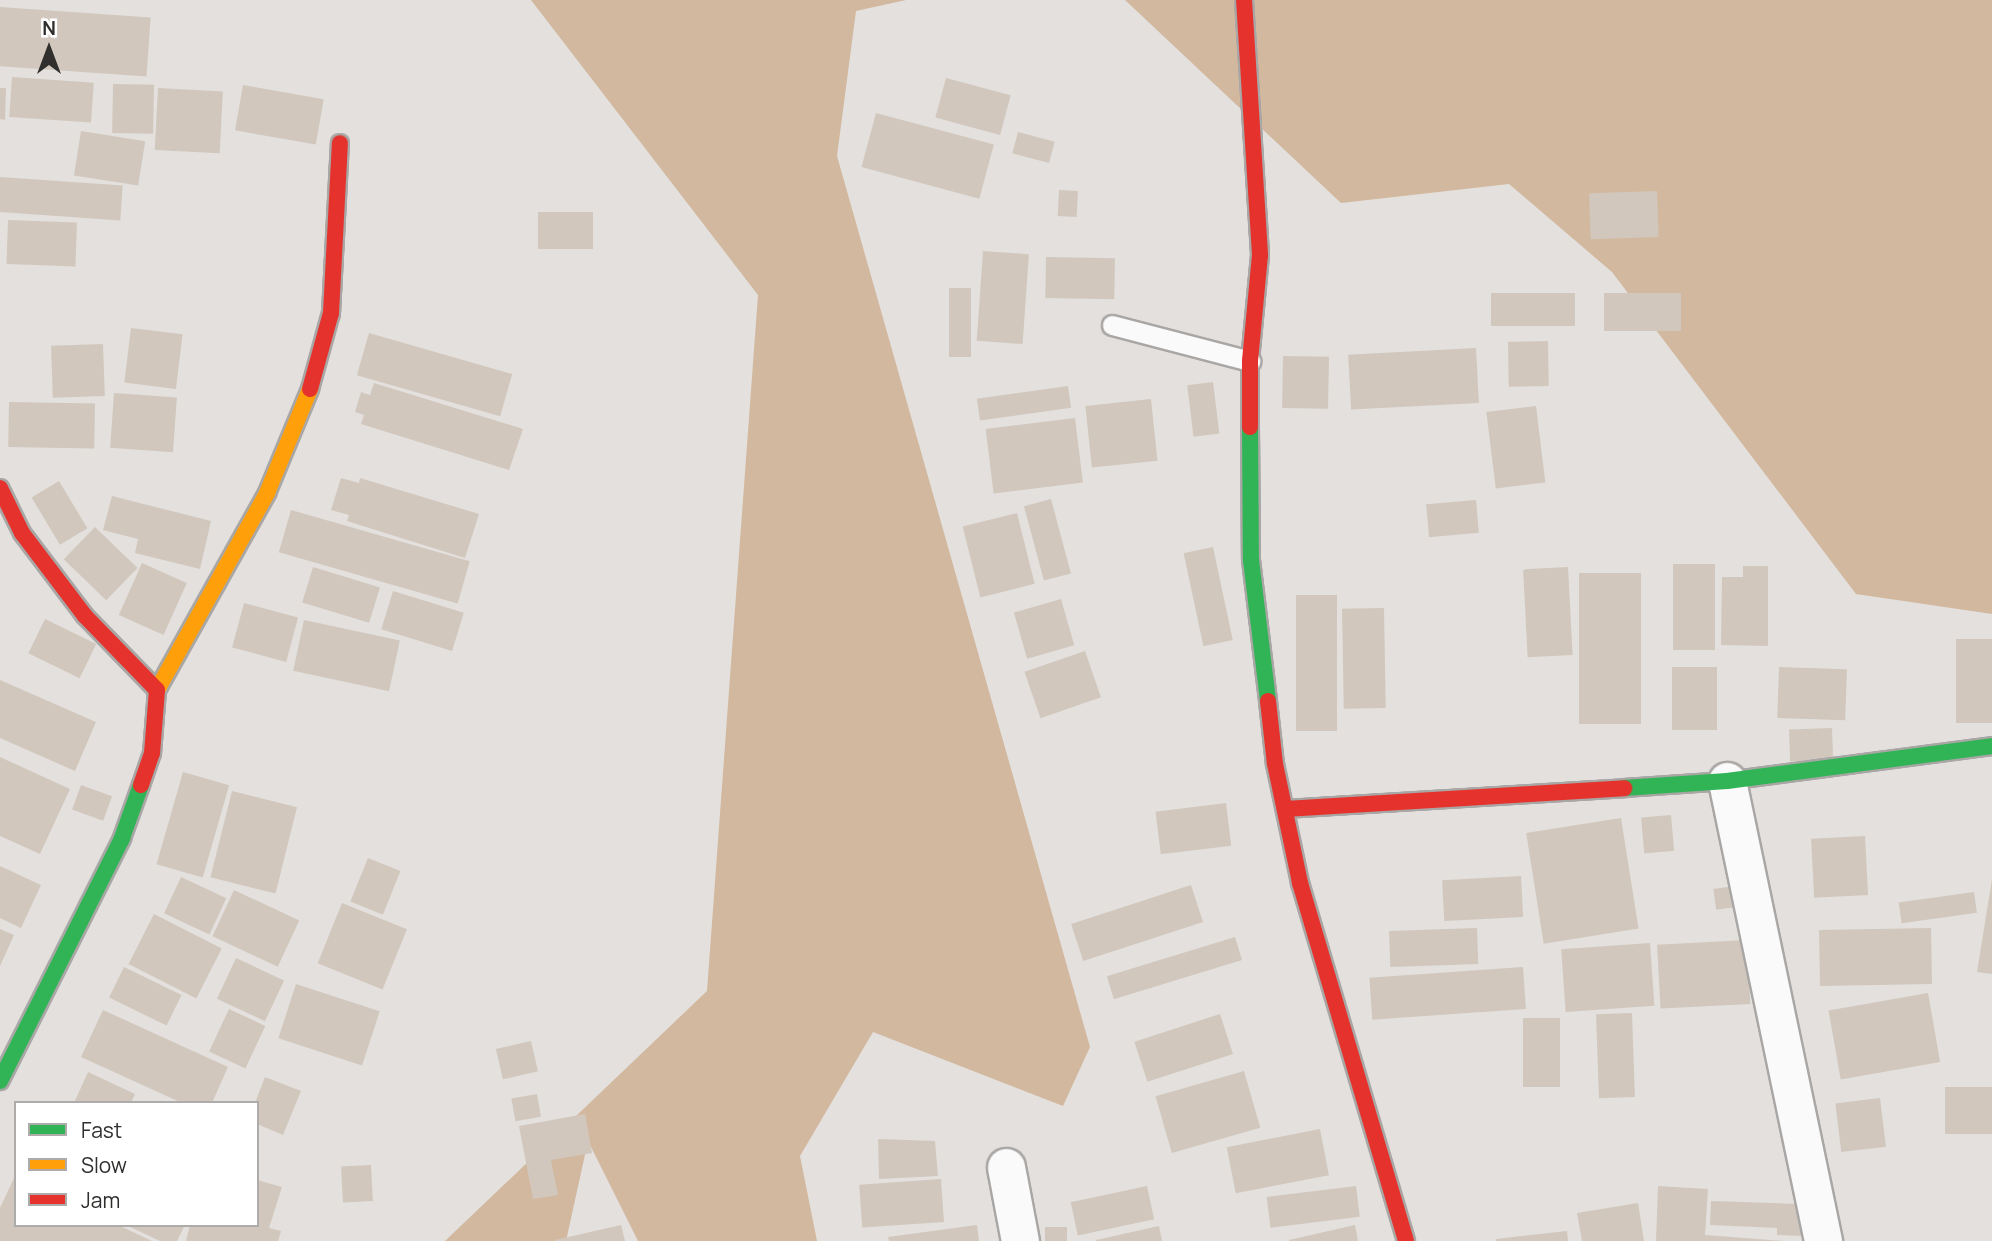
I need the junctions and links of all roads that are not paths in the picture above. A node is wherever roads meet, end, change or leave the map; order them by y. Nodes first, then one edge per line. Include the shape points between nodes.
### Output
1 (1244, 0) edge
2 (340, 144) dead end
3 (1112, 325) dead end
4 (1250, 361) junction
5 (0, 488) edge
6 (157, 690) junction
7 (1992, 746) edge
8 (1727, 781) junction
9 (1285, 809) junction
10 (0, 1081) edge
11 (1006, 1167) dead end
12 (1020, 1241) edge
13 (1406, 1241) edge
14 (1823, 1241) edge

1 - 4 street via 1260,255
2 - 6 street via 331,313 304,410 267,493
3 - 4 lane
4 - 9 street via 1251,560
5 - 6 street via 22,533 85,616
6 - 10 street via 152,752 122,838
7 - 8 street
8 - 9 street
8 - 14 street
9 - 13 street via 1300,883
11 - 12 street

